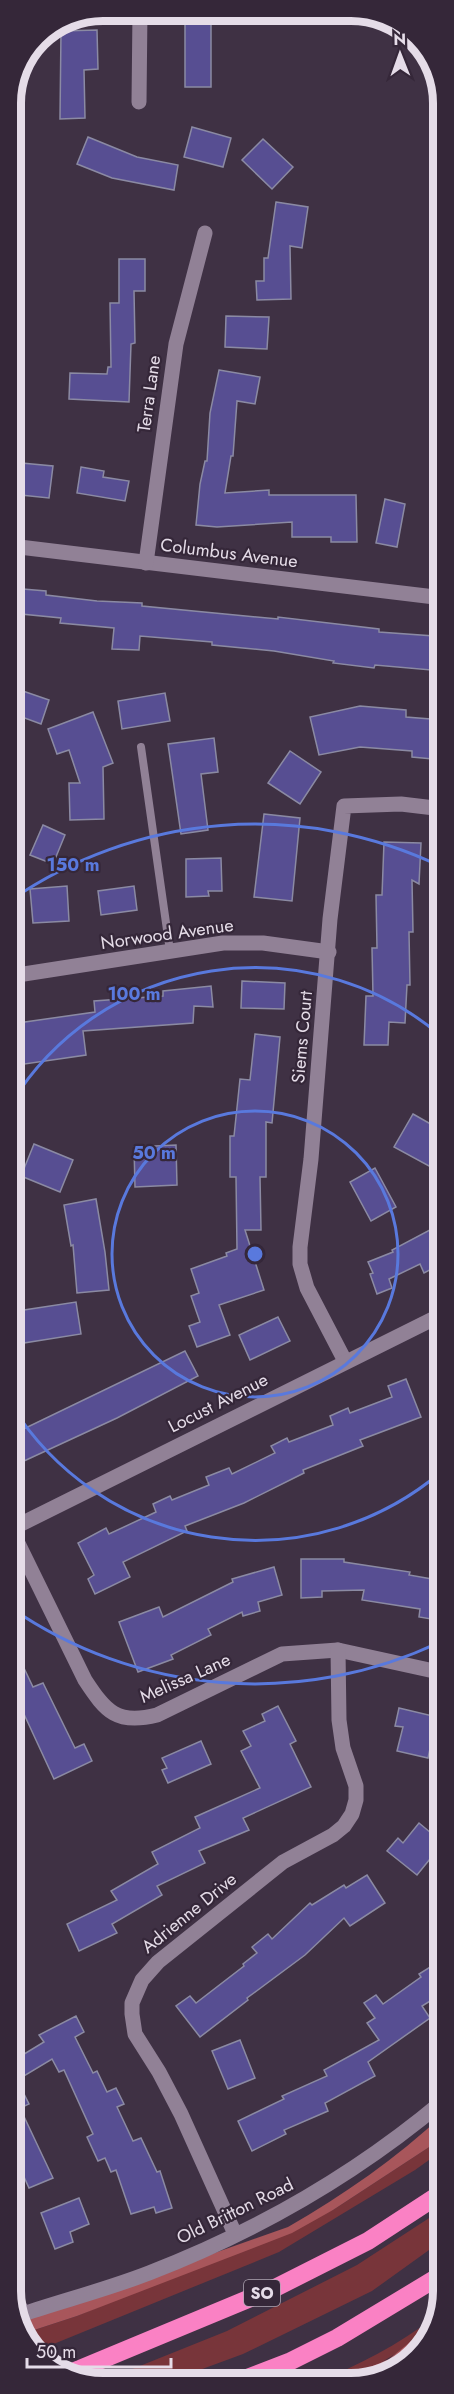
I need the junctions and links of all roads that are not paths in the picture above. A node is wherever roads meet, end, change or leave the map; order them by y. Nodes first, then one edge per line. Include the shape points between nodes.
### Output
1 (140, 21) edge
2 (139, 102) dead end
3 (205, 233) dead end
4 (21, 547) edge
5 (146, 562) junction
6 (433, 597) edge
7 (141, 747) dead end
8 (433, 808) edge
9 (170, 951) junction
10 (329, 952) junction
11 (21, 974) edge
12 (433, 1319) edge
13 (345, 1361) junction
14 (21, 1524) edge
15 (21, 1549) edge
16 (338, 1650) junction
17 (433, 1671) edge
18 (433, 2109) edge
19 (433, 2199) edge
20 (235, 2234) junction
21 (433, 2280) edge
22 (24, 2314) edge
23 (79, 2369) edge
24 (260, 2373) edge

1 - 2 street
3 - 5 street, Terra Lane via 176,344
4 - 5 street, Columbus Avenue
5 - 6 street, Columbus Avenue
7 - 9 lane
8 - 10 street, Siems Court via 401,804 344,806
9 - 10 street, Norwood Avenue via 223,943
9 - 11 street, Norwood Avenue
10 - 13 street, Siems Court via 300,1264 307,1288
12 - 13 street, Locust Avenue
13 - 14 street, Locust Avenue
15 - 16 street, Melissa Lane via 86,1680 100,1702 122,1718 139,1720 157,1715 282,1654
16 - 17 street, Melissa Lane
16 - 20 street, Adrienne Drive via 339,1720 356,1786 352,1814 333,1835 283,1862 158,1962 142,1980 132,2003 135,2034 181,2114
18 - 20 street, Old Britton Road via 348,2172
19 - 23 highway, SO via 368,2241 278,2287
20 - 22 street, Old Britton Road via 147,2273
21 - 24 highway via 337,2338

